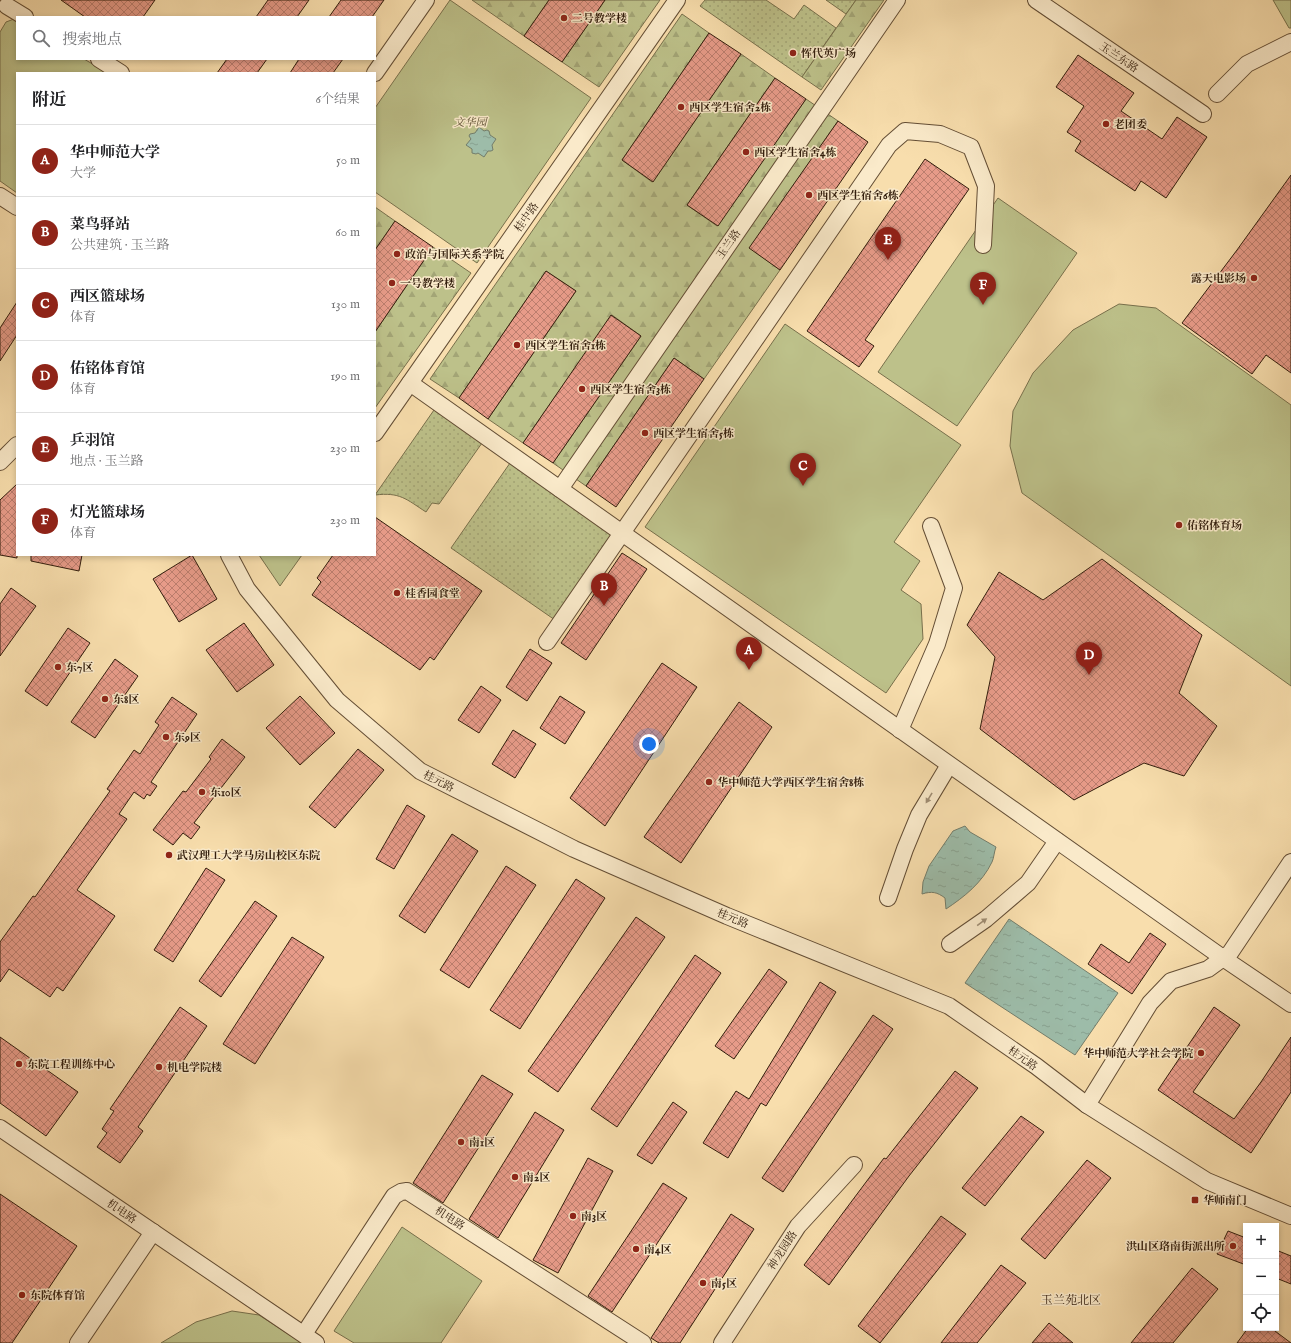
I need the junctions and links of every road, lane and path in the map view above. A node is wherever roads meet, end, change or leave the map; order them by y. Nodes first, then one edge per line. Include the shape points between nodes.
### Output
1 (426, 0) edge
2 (677, 0) edge
3 (897, 0) edge
4 (1043, 2) edge
5 (6, 7) edge
6 (23, 16) edge
7 (1291, 42) edge
8 (101, 60) edge
9 (119, 72) edge
10 (376, 72) edge
11 (1217, 94) dead end
12 (1203, 114) dead end
13 (0, 196) edge
14 (16, 206) edge
15 (983, 245) dead end
16 (410, 383) junction
17 (376, 432) edge
18 (16, 446) edge
19 (0, 462) edge
20 (560, 489) junction
21 (931, 526) dead end
22 (622, 533) junction
23 (230, 556) edge
24 (547, 642) dead end
25 (900, 730) junction
26 (949, 765) junction
27 (1057, 841) junction
28 (1291, 862) edge
29 (888, 898) dead end
30 (950, 944) dead end
31 (1223, 958) junction
32 (1291, 1004) edge
33 (1087, 1105) junction
34 (0, 1128) edge
35 (854, 1165) dead end
36 (1291, 1216) edge
37 (153, 1232) junction
38 (310, 1339) edge
39 (78, 1343) edge
40 (643, 1343) edge
41 (722, 1343) edge

1 - 10 street
2 - 16 street, 桂中路
3 - 20 street, 玉兰路
4 - 12 street, 玉兰东路
5 - 6 street
7 - 11 street via 1247,64
8 - 9 street
13 - 14 street
15 - 22 street via 986,186 971,147 940,134 905,131 889,145
16 - 17 street, 桂中路
16 - 20 street
18 - 19 street
20 - 22 street
21 - 25 street via 954,588 937,644
22 - 24 street
22 - 25 street
23 - 33 street, 桂元路 via 247,589 337,700 420,771 574,849 727,916 949,1006
25 - 26 street
26 - 27 street
26 -> 29 street via 919,815
30 -> 27 street via 986,919 1028,883
27 - 31 street
28 - 31 street via 1230,953
31 - 32 street
31 - 33 street via 1208,969 1171,981 1150,1003
33 - 36 street, 桂元路 via 1207,1181
34 - 37 street, 机电路
35 - 41 street, 神龙园路 via 798,1226
37 - 38 street, 机电路
37 - 39 street
38 - 40 street, 机电路 via 394,1196 408,1191

